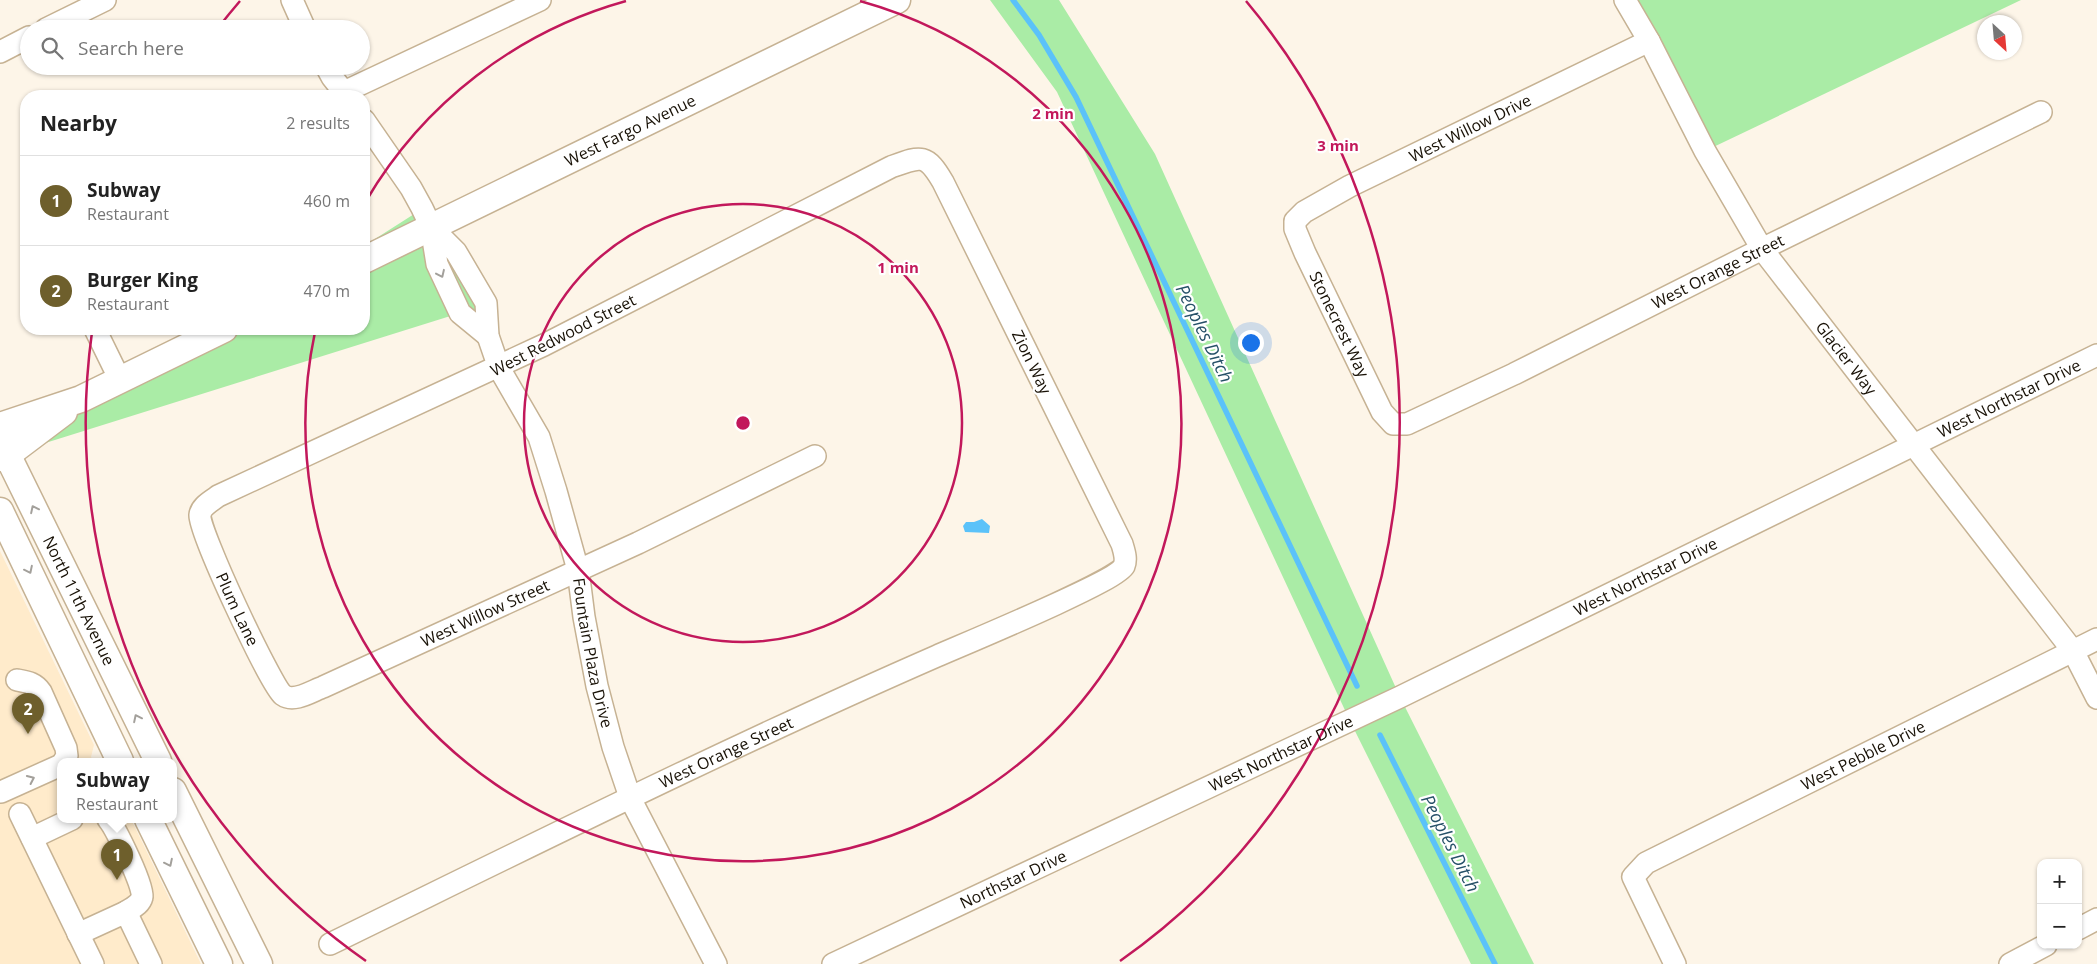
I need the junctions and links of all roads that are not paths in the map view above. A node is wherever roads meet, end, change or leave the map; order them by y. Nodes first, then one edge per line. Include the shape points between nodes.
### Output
1 (105, 0) edge
2 (292, 0) edge
3 (540, 0) edge
4 (896, 0) edge
5 (1625, 0) edge
6 (64, 20) edge
7 (301, 20) edge
8 (1649, 41) junction
9 (20, 42) edge
10 (0, 52) edge
11 (331, 75) edge
12 (343, 90) edge
13 (354, 90) edge
14 (2042, 112) dead end
15 (370, 129) edge
16 (927, 160) joint
17 (1295, 220) joint
18 (431, 227) junction
19 (1762, 249) junction
20 (370, 257) edge
21 (99, 335) edge
22 (212, 335) edge
23 (2097, 355) edge
24 (499, 368) junction
25 (120, 380) junction
26 (81, 399) junction
27 (1393, 424) joint
28 (0, 426) edge
29 (1913, 445) junction
30 (2, 451) edge
31 (815, 456) dead end
32 (0, 511) edge
33 (200, 513) joint
34 (1124, 568) joint
35 (578, 570) junction
36 (2097, 639) edge
37 (2074, 651) junction
38 (17, 680) dead end
39 (288, 697) joint
40 (2097, 698) edge
41 (66, 758) edge
42 (119, 758) edge
43 (156, 758) edge
44 (57, 766) edge
45 (1, 792) edge
46 (1192, 796) joint
47 (630, 798) junction
48 (177, 800) edge
49 (20, 814) dead end
50 (177, 822) edge
51 (64, 823) edge
52 (110, 823) edge
53 (150, 823) edge
54 (32, 838) junction
55 (126, 912) junction
56 (2097, 919) edge
57 (241, 927) junction
58 (2082, 927) edge
59 (78, 934) junction
60 (330, 944) dead end
61 (2038, 949) edge
62 (92, 964) edge
63 (151, 964) edge
64 (219, 964) edge
65 (258, 964) edge
66 (716, 964) edge
67 (833, 964) edge
68 (1675, 964) edge
69 (2010, 964) edge

1 - 6 street
2 - 7 street
3 - 13 street
4 - 18 main road, West Fargo Avenue
5 - 8 street, Glacier Way
8 - 17 street, West Willow Drive via 1350,186
8 - 19 street, Glacier Way via 1705,151
9 - 10 street
11 - 12 street
14 - 19 street, West Orange Street
15 - 18 street, Fountain Plaza Drive via 411,188
16 - 24 street, West Redwood Street via 910,160 891,167
16 - 34 street, Zion Way via 943,182 1122,544 1126,559
17 - 27 street, Stonecrest Way via 1295,228 1309,262 1382,412
18 - 20 main road, West Fargo Avenue
18 - 24 street, Fountain Plaza Drive via 436,264 460,313 488,336
19 - 27 street, West Orange Street via 1514,374 1408,424
19 - 29 street, Glacier Way
21 - 25 street
22 - 25 main road
23 - 29 street, West Northstar Drive
24 - 33 street, West Redwood Street via 218,496
24 - 35 street, Fountain Plaza Drive via 539,437
25 - 26 main road
26 - 28 main road
26 - 30 main road
29 - 37 street, Glacier Way
29 - 46 street, West Northstar Drive
43 -> 30 main road, North 11th Avenue
31 - 35 street, West Willow Street
32 -> 42 main road, North 11th Avenue
33 - 39 street, Plum Lane via 206,537 250,635 278,690
34 - 47 street, West Orange Street via 1078,594 838,699
35 - 39 street, West Willow Street via 323,687 296,698
35 - 47 street, Fountain Plaza Drive via 597,686
36 - 37 street, West Pebble Drive
37 - 40 street, Glacier Way
37 - 68 street, West Pebble Drive via 1646,864 1633,877
38 - 41 street via 37,686 41,692 66,748
45 -> 44 street
46 - 67 street, Northstar Drive
47 - 60 street, West Orange Street
47 - 66 street, Fountain Plaza Drive
48 - 57 main road
49 - 54 street
50 - 57 main road via 216,903 223,914
51 - 54 street
52 - 55 street via 142,886 142,899
53 -> 64 main road
54 - 59 street
55 - 59 street
55 - 63 street
56 - 58 street
57 - 65 main road
59 - 62 street
61 - 69 street

